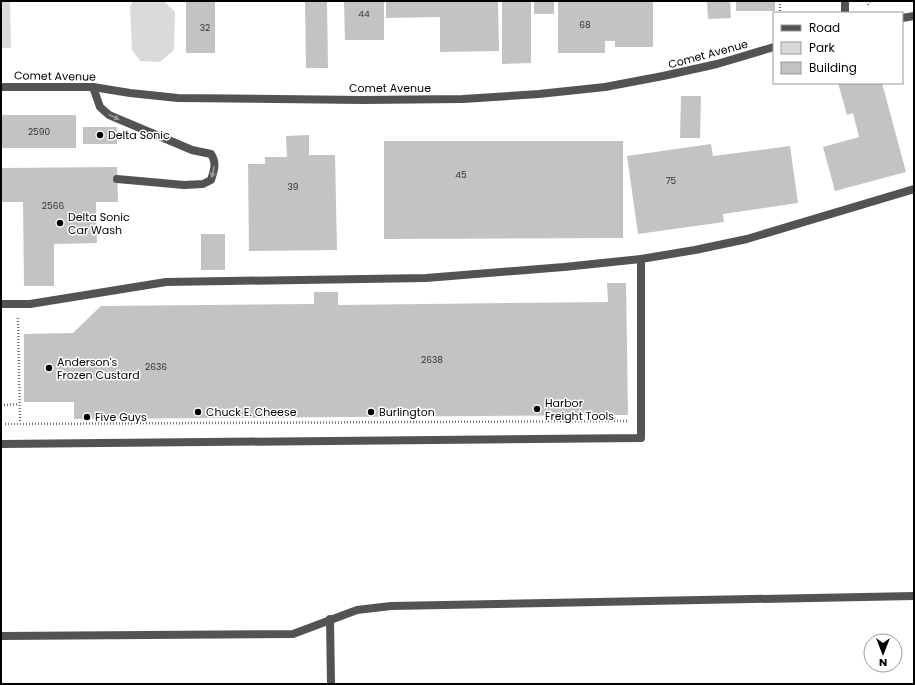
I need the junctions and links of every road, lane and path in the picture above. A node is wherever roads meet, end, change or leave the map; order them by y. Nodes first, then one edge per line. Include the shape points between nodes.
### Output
1 (780, 1) edge
2 (845, 1) edge
3 (870, 1) edge
4 (868, 6) dead end
5 (780, 12) edge
6 (845, 12) edge
7 (914, 16) edge
8 (903, 18) edge
9 (773, 47) edge
10 (93, 86) junction
11 (1, 87) edge
12 (117, 179) dead end
13 (914, 189) edge
14 (641, 259) junction
15 (1, 304) edge
16 (18, 323) dead end
17 (19, 404) junction
18 (4, 405) dead end
19 (628, 421) dead end
20 (20, 423) junction
21 (103, 423) junction
22 (5, 424) dead end
23 (103, 430) dead end
24 (1, 444) edge
25 (914, 596) edge
26 (330, 619) junction
27 (1, 636) edge
28 (331, 684) edge

1 - 5 path
2 - 6 street
3 - 4 path
7 - 8 street
9 - 10 street, Comet Avenue via 717,64 605,86 539,94 471,98 178,98
10 - 11 street, Comet Avenue
10 -> 12 street via 100,107 109,115 192,150 211,154 215,159 211,180 203,184 184,185
13 - 14 street via 747,238
14 - 15 street via 426,278 166,282 30,304
14 - 24 street via 640,438
16 - 17 path
17 - 18 path
17 - 20 path
19 - 21 path
20 - 21 path
20 - 22 path
21 - 23 path
25 - 26 street via 392,606 357,610
26 - 27 street via 293,634
26 - 28 street

